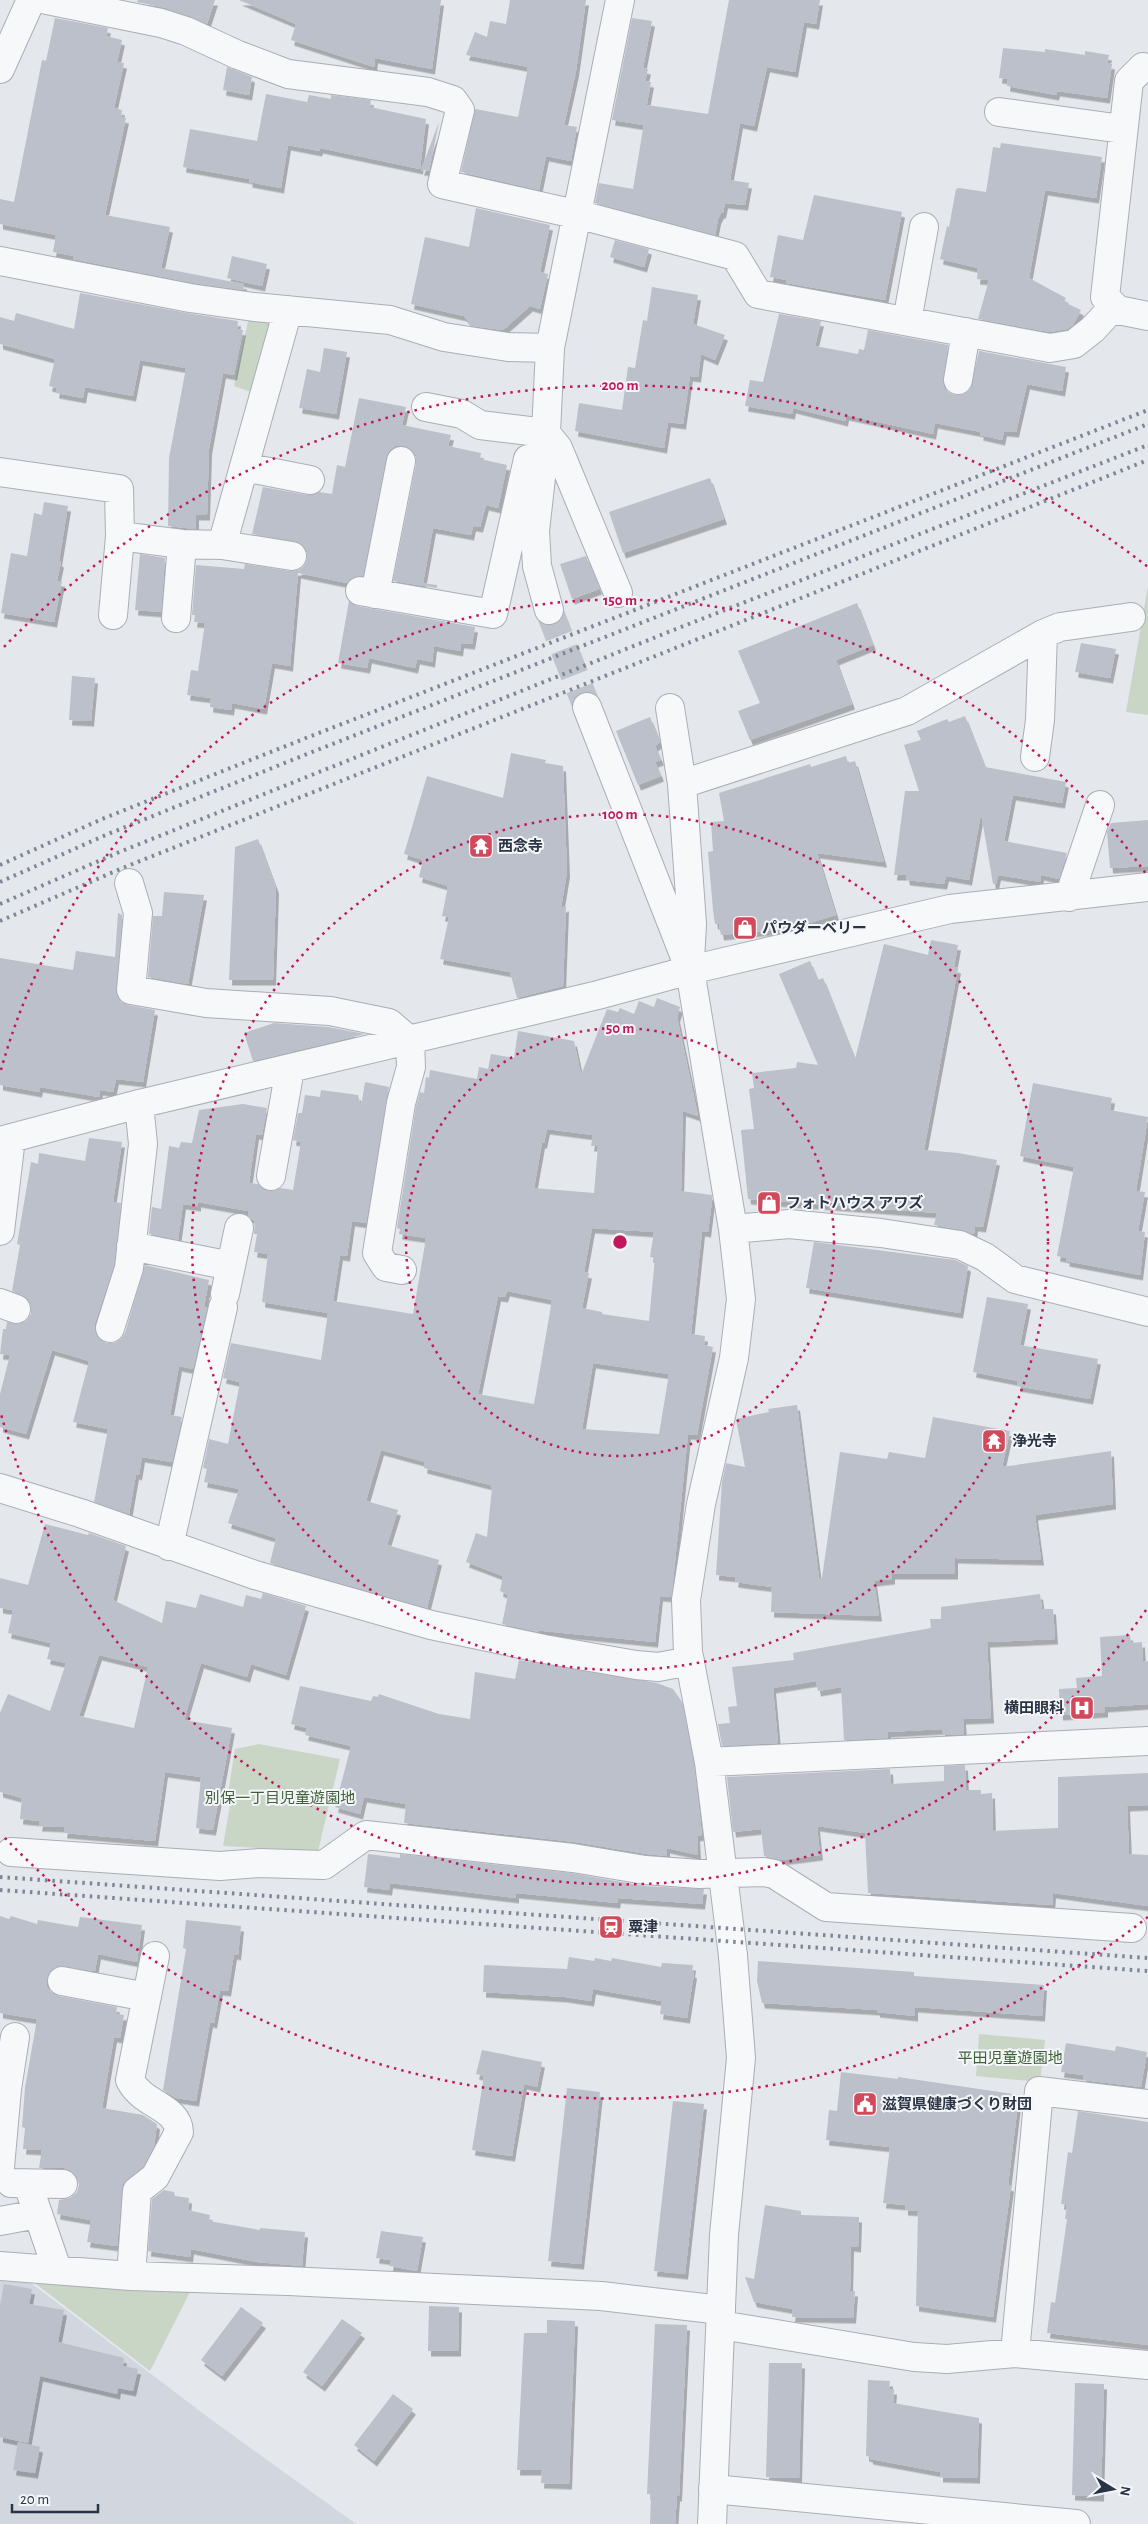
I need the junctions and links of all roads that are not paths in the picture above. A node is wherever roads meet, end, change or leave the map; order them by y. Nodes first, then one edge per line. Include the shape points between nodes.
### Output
1 (31, 0) edge
2 (47, 0) edge
3 (620, 0) edge
4 (1148, 68) edge
5 (0, 69) edge
6 (999, 112) dead end
7 (1122, 129) junction
8 (576, 215) junction
9 (924, 227) dead end
10 (0, 261) edge
11 (1114, 306) junction
12 (288, 310) junction
13 (1148, 316) edge
14 (906, 321) junction
15 (966, 332) junction
16 (550, 348) junction
17 (958, 380) dead end
18 (426, 407) dead end
19 (546, 433) junction
20 (528, 457) junction
21 (401, 461) dead end
22 (244, 467) junction
23 (0, 472) edge
24 (310, 480) dead end
25 (120, 536) junction
26 (182, 544) junction
27 (222, 545) junction
28 (292, 556) dead end
29 (618, 593) dead end
30 (113, 615) dead end
31 (1131, 617) dead end
32 (176, 618) dead end
33 (1043, 634) junction
34 (587, 707) tunnel mouth
35 (670, 708) dead end
36 (1035, 757) dead end
37 (682, 784) junction
38 (1100, 805) dead end
39 (129, 883) dead end
40 (1148, 887) edge
41 (1070, 897) junction
42 (690, 970) junction
43 (410, 1041) junction
44 (290, 1069) junction
45 (139, 1104) junction
46 (5, 1140) edge
47 (271, 1176) dead end
48 (239, 1228) dead end
49 (732, 1229) junction
50 (0, 1231) edge
51 (131, 1246) junction
52 (231, 1266) junction
53 (402, 1270) dead end
54 (1148, 1312) edge
55 (110, 1328) dead end
56 (0, 1488) edge
57 (169, 1546) junction
58 (690, 1661) junction
59 (1148, 1741) edge
60 (709, 1762) junction
61 (11, 1852) dead end
62 (722, 1873) junction
63 (1132, 1928) dead end
64 (155, 1956) dead end
65 (62, 1981) dead end
66 (147, 1997) junction
67 (15, 2037) dead end
68 (4, 2088) edge
69 (1148, 2104) edge
70 (7, 2180) edge
71 (63, 2184) dead end
72 (38, 2214) junction
73 (0, 2221) edge
74 (0, 2266) edge
75 (57, 2269) junction
76 (132, 2276) junction
77 (721, 2317) junction
78 (1015, 2353) junction
79 (1148, 2365) edge
80 (713, 2489) junction
81 (712, 2524) edge
82 (1076, 2524) edge

1 - 5 street
2 - 8 street via 161,23 288,74 428,92 453,100 460,110 442,184
3 - 8 street
4 - 7 street via 1143,67 1129,81
6 - 7 street
7 - 11 street via 1105,297
8 - 14 street via 735,256 758,294
8 - 16 street
9 - 14 street
10 - 12 street via 190,298
11 - 13 street via 1118,310
11 - 15 street via 1074,344 1050,348
12 - 16 street via 390,320 444,337 508,347
12 - 22 street
14 - 15 street
15 - 17 street
16 - 19 street
18 - 19 street via 462,414 480,425
19 - 20 street
19 - 20 street via 535,531 541,604 525,553
19 - 29 street via 558,448
20 - 21 street via 493,614 367,593
22 - 24 street
22 - 27 street
23 - 25 street via 119,489
25 - 26 street
25 - 30 street
26 - 27 street
26 - 32 street
27 - 28 street
31 - 33 street via 1060,627
33 - 36 street via 1040,720
33 - 37 street via 907,711
34 - 42 street
35 - 37 street
37 - 42 street via 692,924
38 - 41 street
39 - 43 street via 138,913 131,990 206,1003 330,1011 389,1023
40 - 41 street
41 - 42 street via 950,909
42 - 43 street
42 - 49 street
43 - 44 street
43 - 53 street via 411,1067 401,1103 377,1253 386,1267
44 - 45 street
44 - 47 street
45 - 46 street
45 - 51 street via 144,1144
46 - 50 street
48 - 52 street
49 - 54 street via 789,1224 960,1245 1015,1279
49 - 58 street via 741,1300 734,1358 701,1504 688,1587
51 - 52 street
51 - 55 street via 129,1268
52 - 57 street
56 - 57 street via 80,1512
57 - 58 street via 255,1575 431,1625 544,1650 658,1667
58 - 60 street
59 - 60 street
60 - 62 street
61 - 62 street via 220,1866 260,1863 324,1865 366,1836 573,1858 645,1870
62 - 63 street via 749,1871 774,1874 826,1906
62 - 77 street via 741,2058 727,2188
64 - 66 street
65 - 66 street
66 - 76 street via 130,2080 138,2094 175,2117 179,2132 155,2177 137,2191
67 - 68 street
68 - 70 street
69 - 78 street via 1039,2091
70 - 71 street
70 - 72 street
72 - 73 street
72 - 75 street
74 - 75 street
75 - 76 street
76 - 77 street via 601,2296
77 - 78 street via 914,2357 947,2359
77 - 80 street
78 - 79 street
80 - 81 street
80 - 82 street

